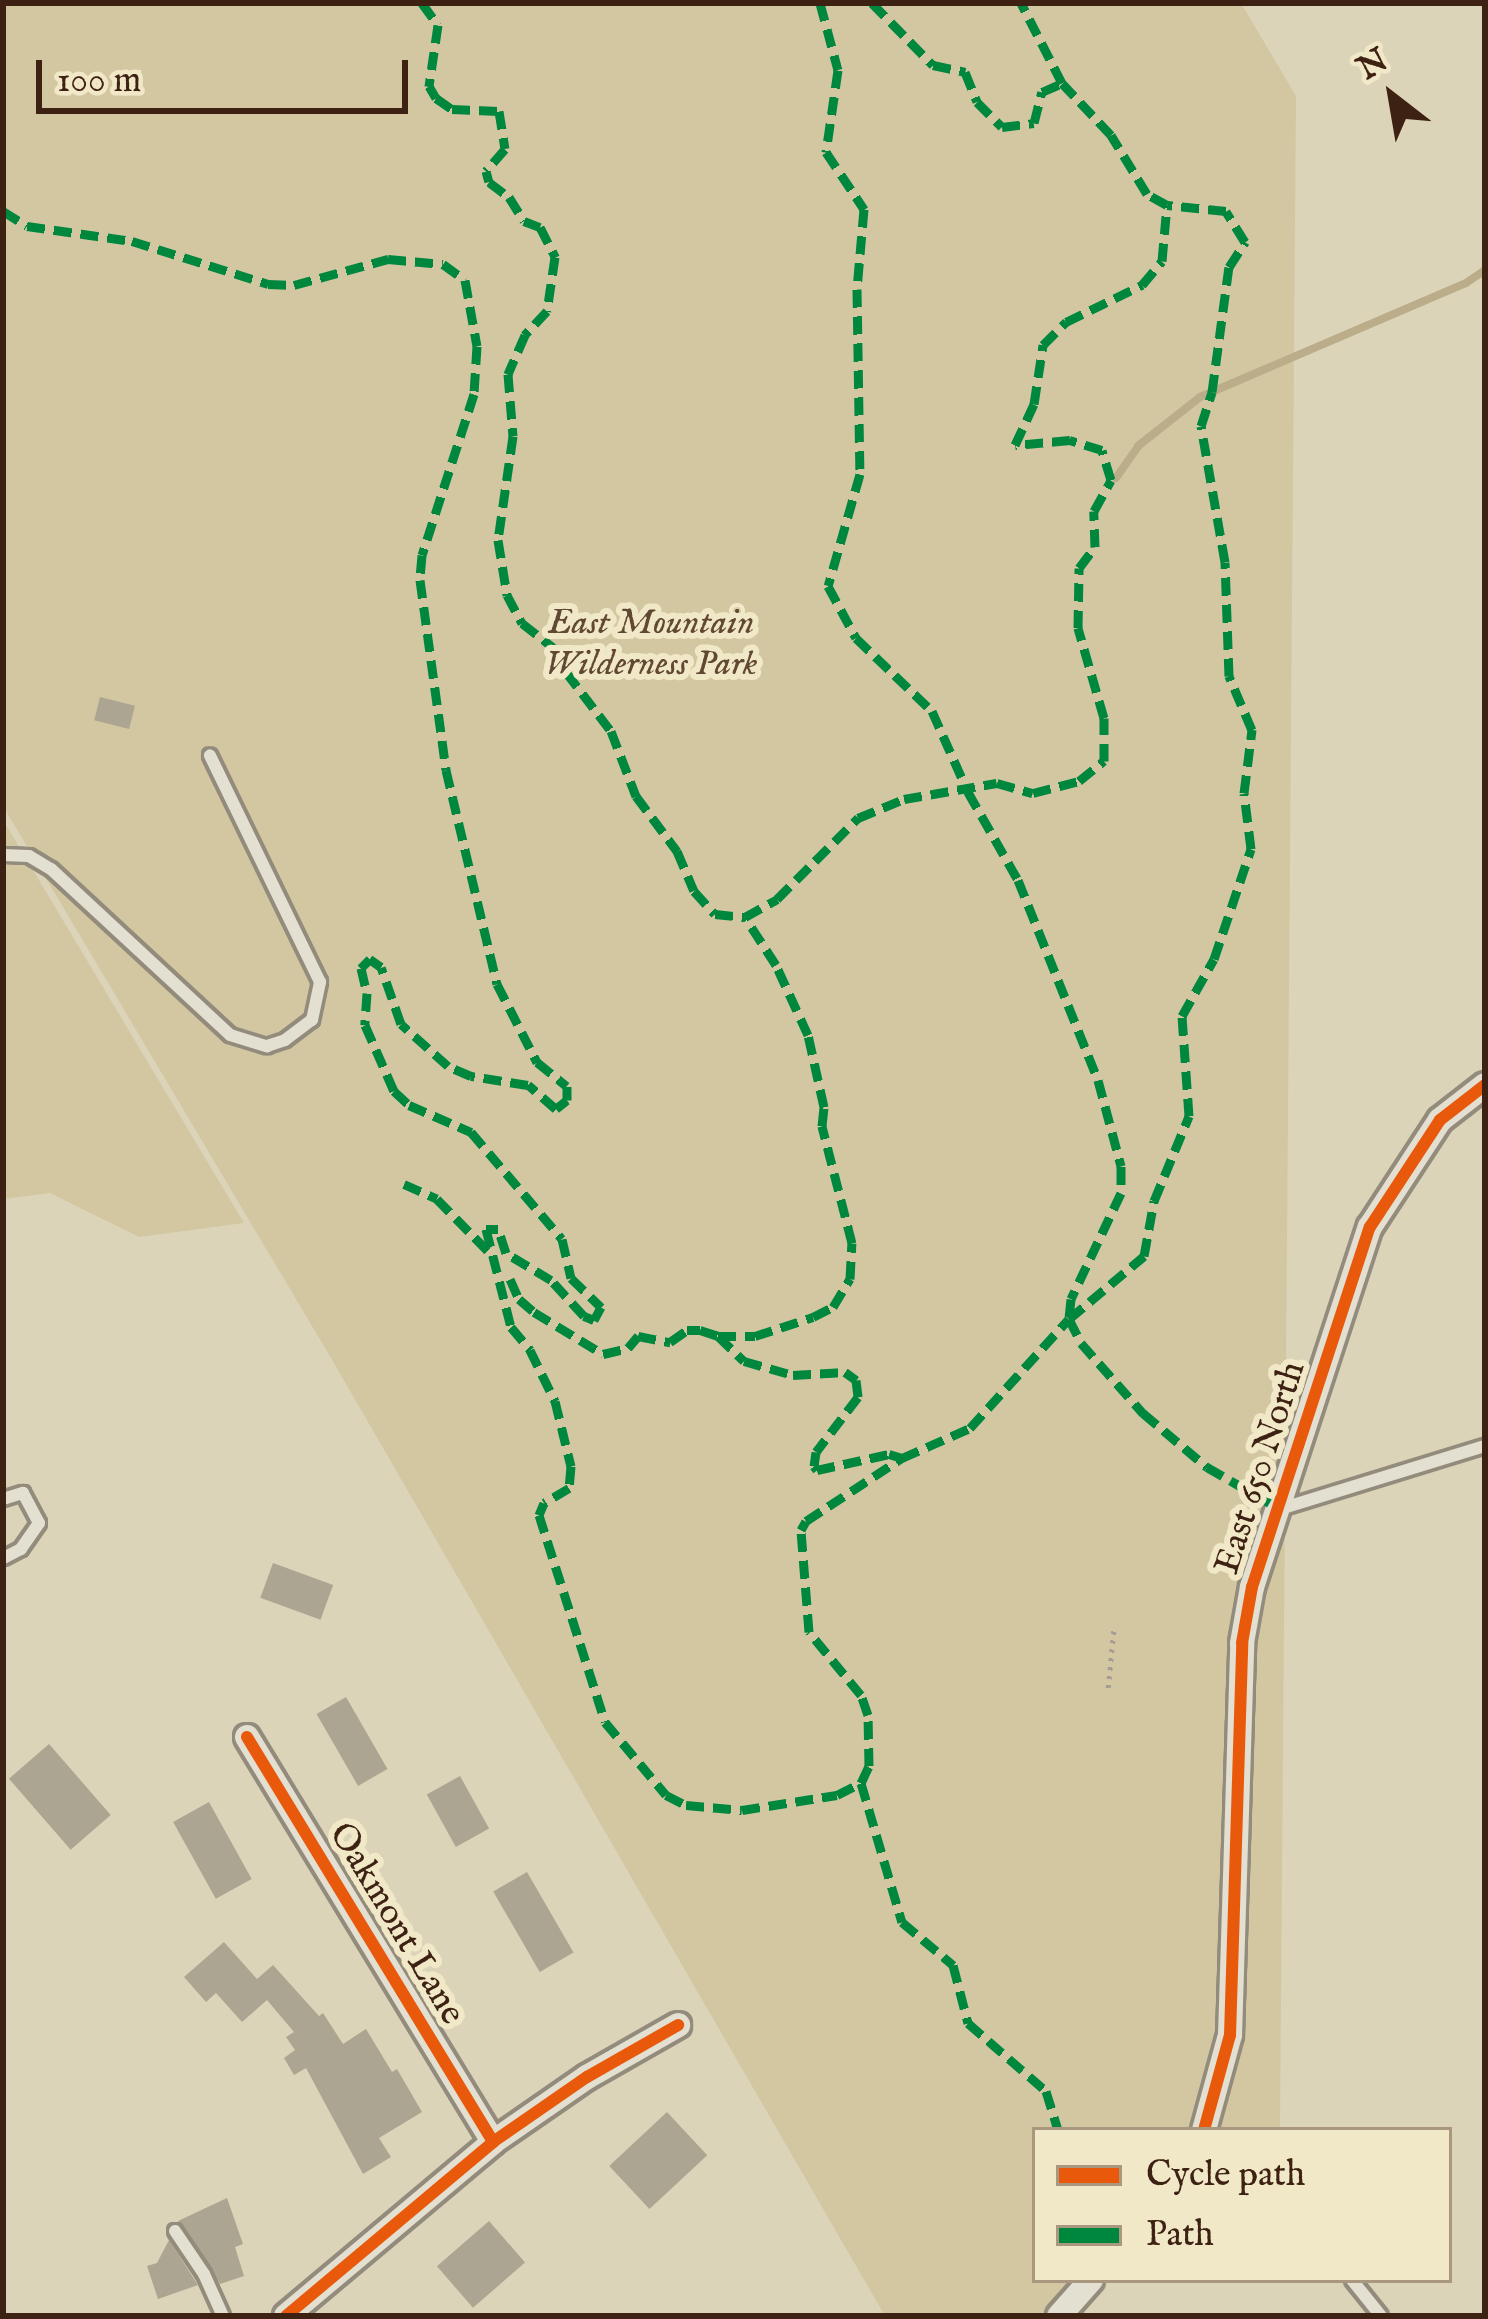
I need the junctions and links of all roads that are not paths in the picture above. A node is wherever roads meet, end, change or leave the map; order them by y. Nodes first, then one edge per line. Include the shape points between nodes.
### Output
1 (210, 754) dead end
2 (3, 855) edge
3 (1485, 1085) edge
4 (1485, 1445) edge
5 (3, 1498) edge
6 (1280, 1509) junction
7 (3, 1558) edge
8 (248, 1737) dead end
9 (678, 2025) dead end
10 (1205, 2127) edge
11 (493, 2142) junction
12 (175, 2231) dead end
13 (1088, 2283) edge
14 (1354, 2283) edge
15 (223, 2316) edge
16 (286, 2316) edge
17 (1059, 2316) edge
18 (1381, 2316) edge

1 - 2 lane via 320,982 312,1020 285,1040 266,1046 230,1035 51,869 29,856
3 - 6 street, East 650 North via 1440,1120 1370,1227
4 - 6 lane
5 - 7 lane via 23,1493 39,1523 21,1549
6 - 10 street, East 650 North via 1243,1627 1231,2035
8 - 11 street, Oakmont Lane
9 - 11 street
11 - 16 street
12 - 15 lane
13 - 17 street
14 - 18 lane

